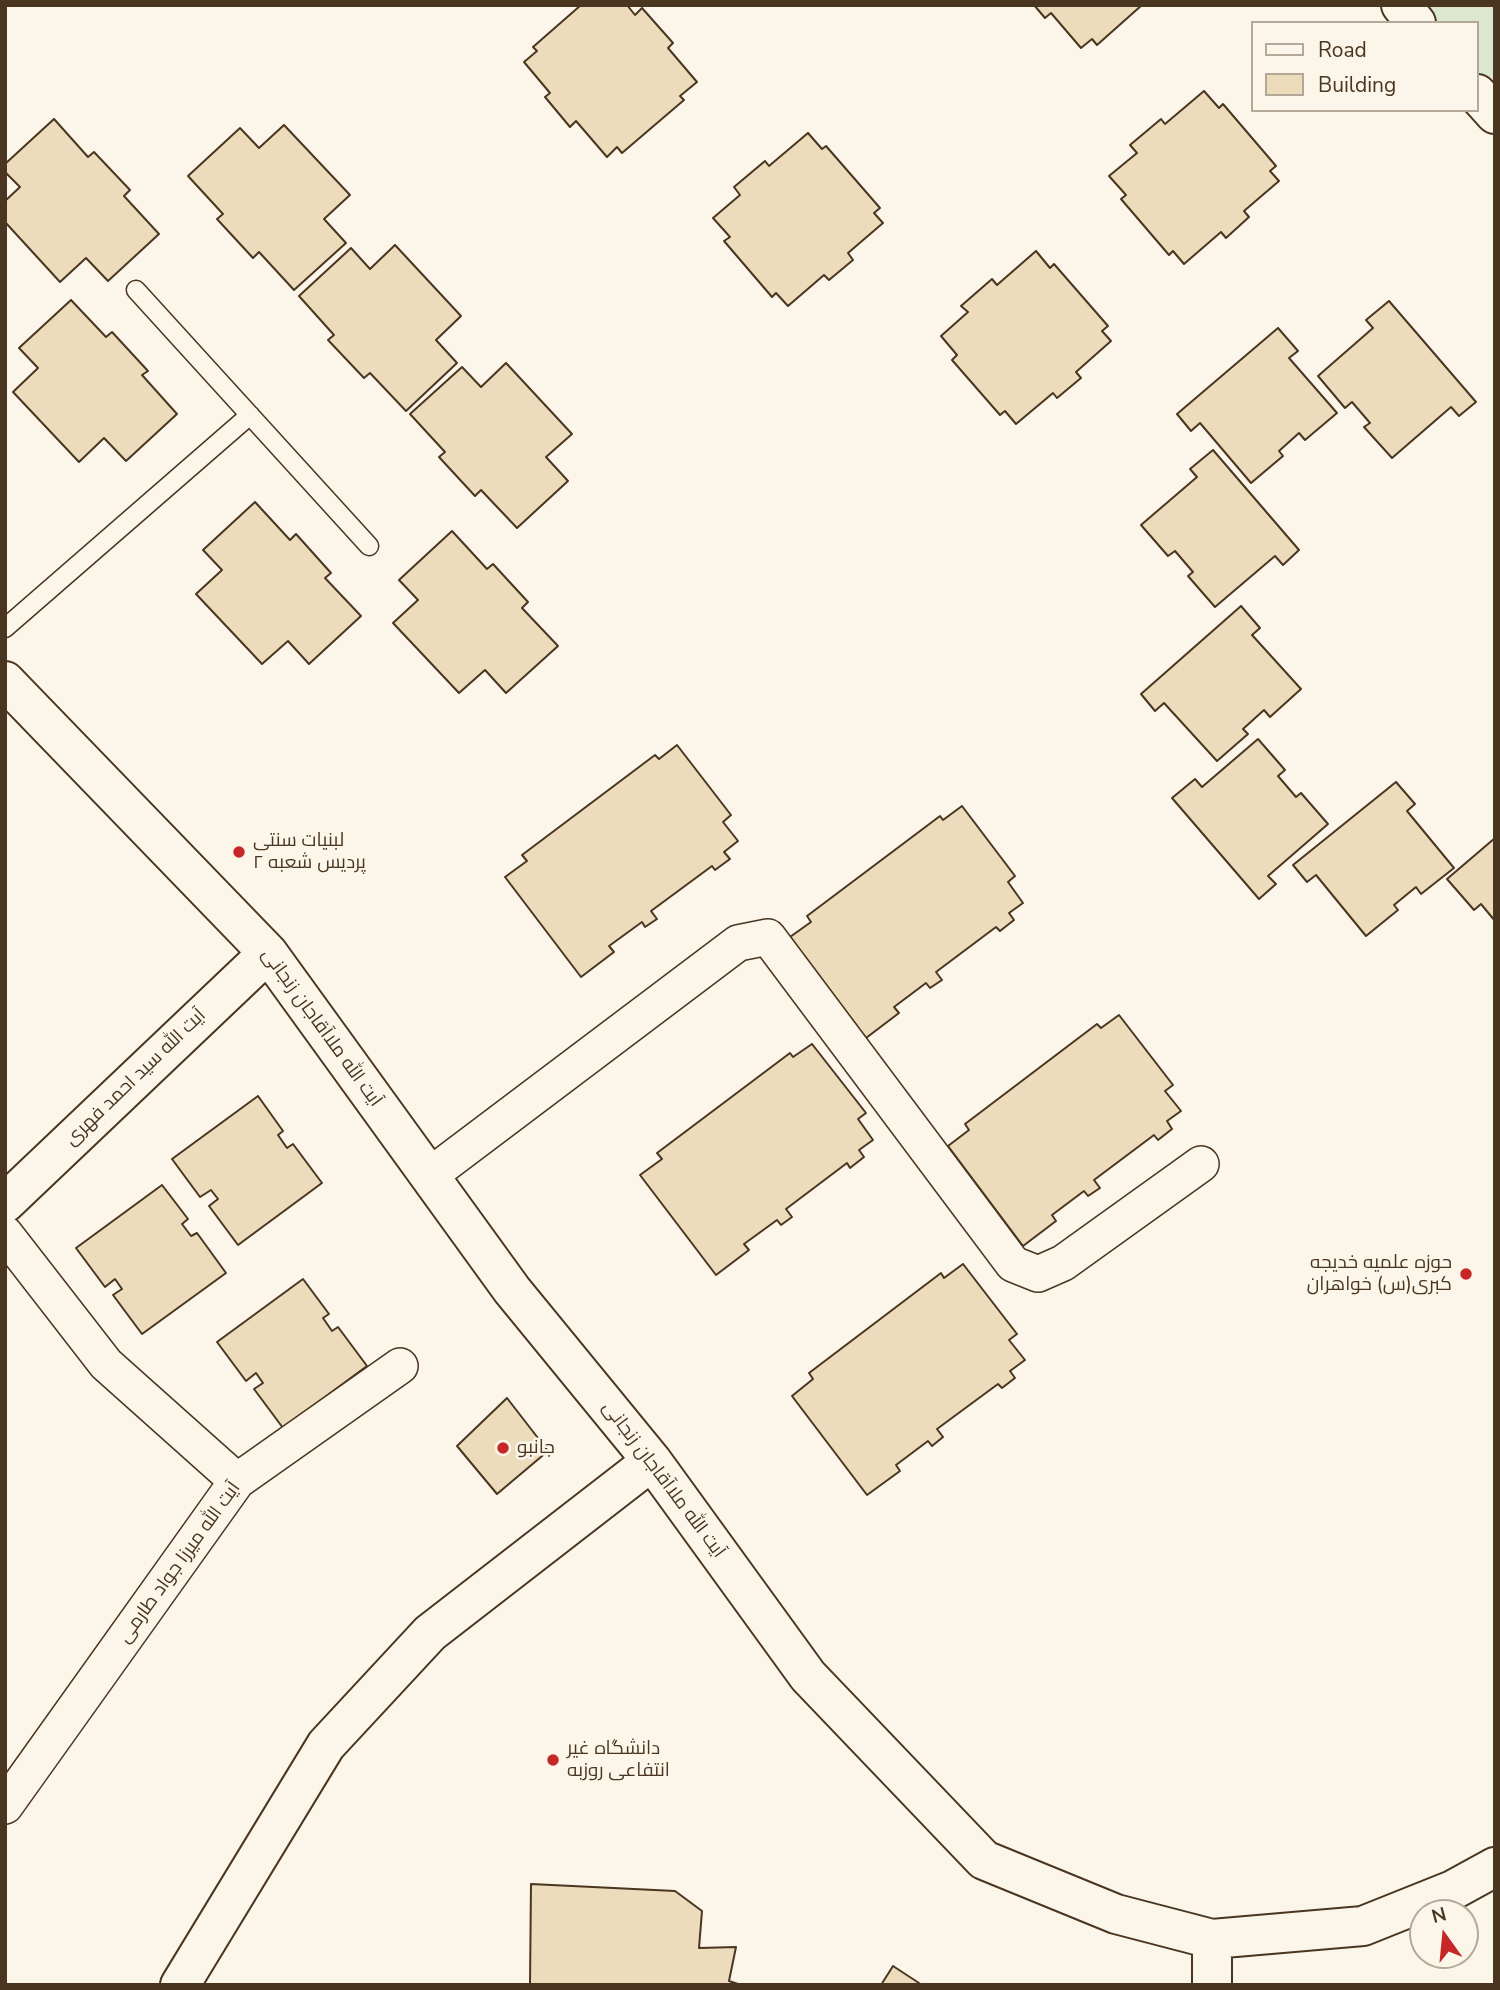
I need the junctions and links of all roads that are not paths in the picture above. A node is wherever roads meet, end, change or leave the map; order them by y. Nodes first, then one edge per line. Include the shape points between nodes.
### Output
1 (1401, 5) edge
2 (1414, 21) edge
3 (1479, 96) edge
4 (1495, 114) edge
5 (136, 290) dead end
6 (250, 415) junction
7 (369, 546) dead end
8 (5, 628) edge
9 (5, 681) edge
10 (268, 953) junction
11 (1200, 1164) dead end
12 (429, 1176) junction
13 (5, 1203) edge
14 (5, 1234) edge
15 (400, 1366) dead end
16 (652, 1461) junction
17 (237, 1481) junction
18 (5, 1806) edge
19 (1495, 1867) edge
20 (1212, 1939) junction
21 (180, 1985) edge
22 (1212, 1985) edge

1 - 2 main road
3 - 4 main road
5 - 6 lane
6 - 7 lane
6 - 8 lane
9 - 10 main road, آیت الله ملاآقاجان زنجانی
10 - 12 main road, آیت الله ملاآقاجان زنجانی
10 - 13 main road, آیت الله سید احمد فهری
11 - 12 street via 1063,1263 1038,1275 1013,1264 768,937 738,943
12 - 16 main road, آیت الله ملاآقاجان زنجانی via 512,1290
14 - 17 street via 106,1364
15 - 17 street, آیت الله میرزا جواد طارمی
16 - 20 main road, آیت الله ملاآقاجان زنجانی via 808,1675 984,1860 1116,1914
16 - 21 main road via 430,1633 326,1745
17 - 18 street, آیت الله میرزا جواد طارمی
19 - 20 main road, آیت الله ملاآقاجان زنجانی via 1453,1890 1363,1926
20 - 22 main road

